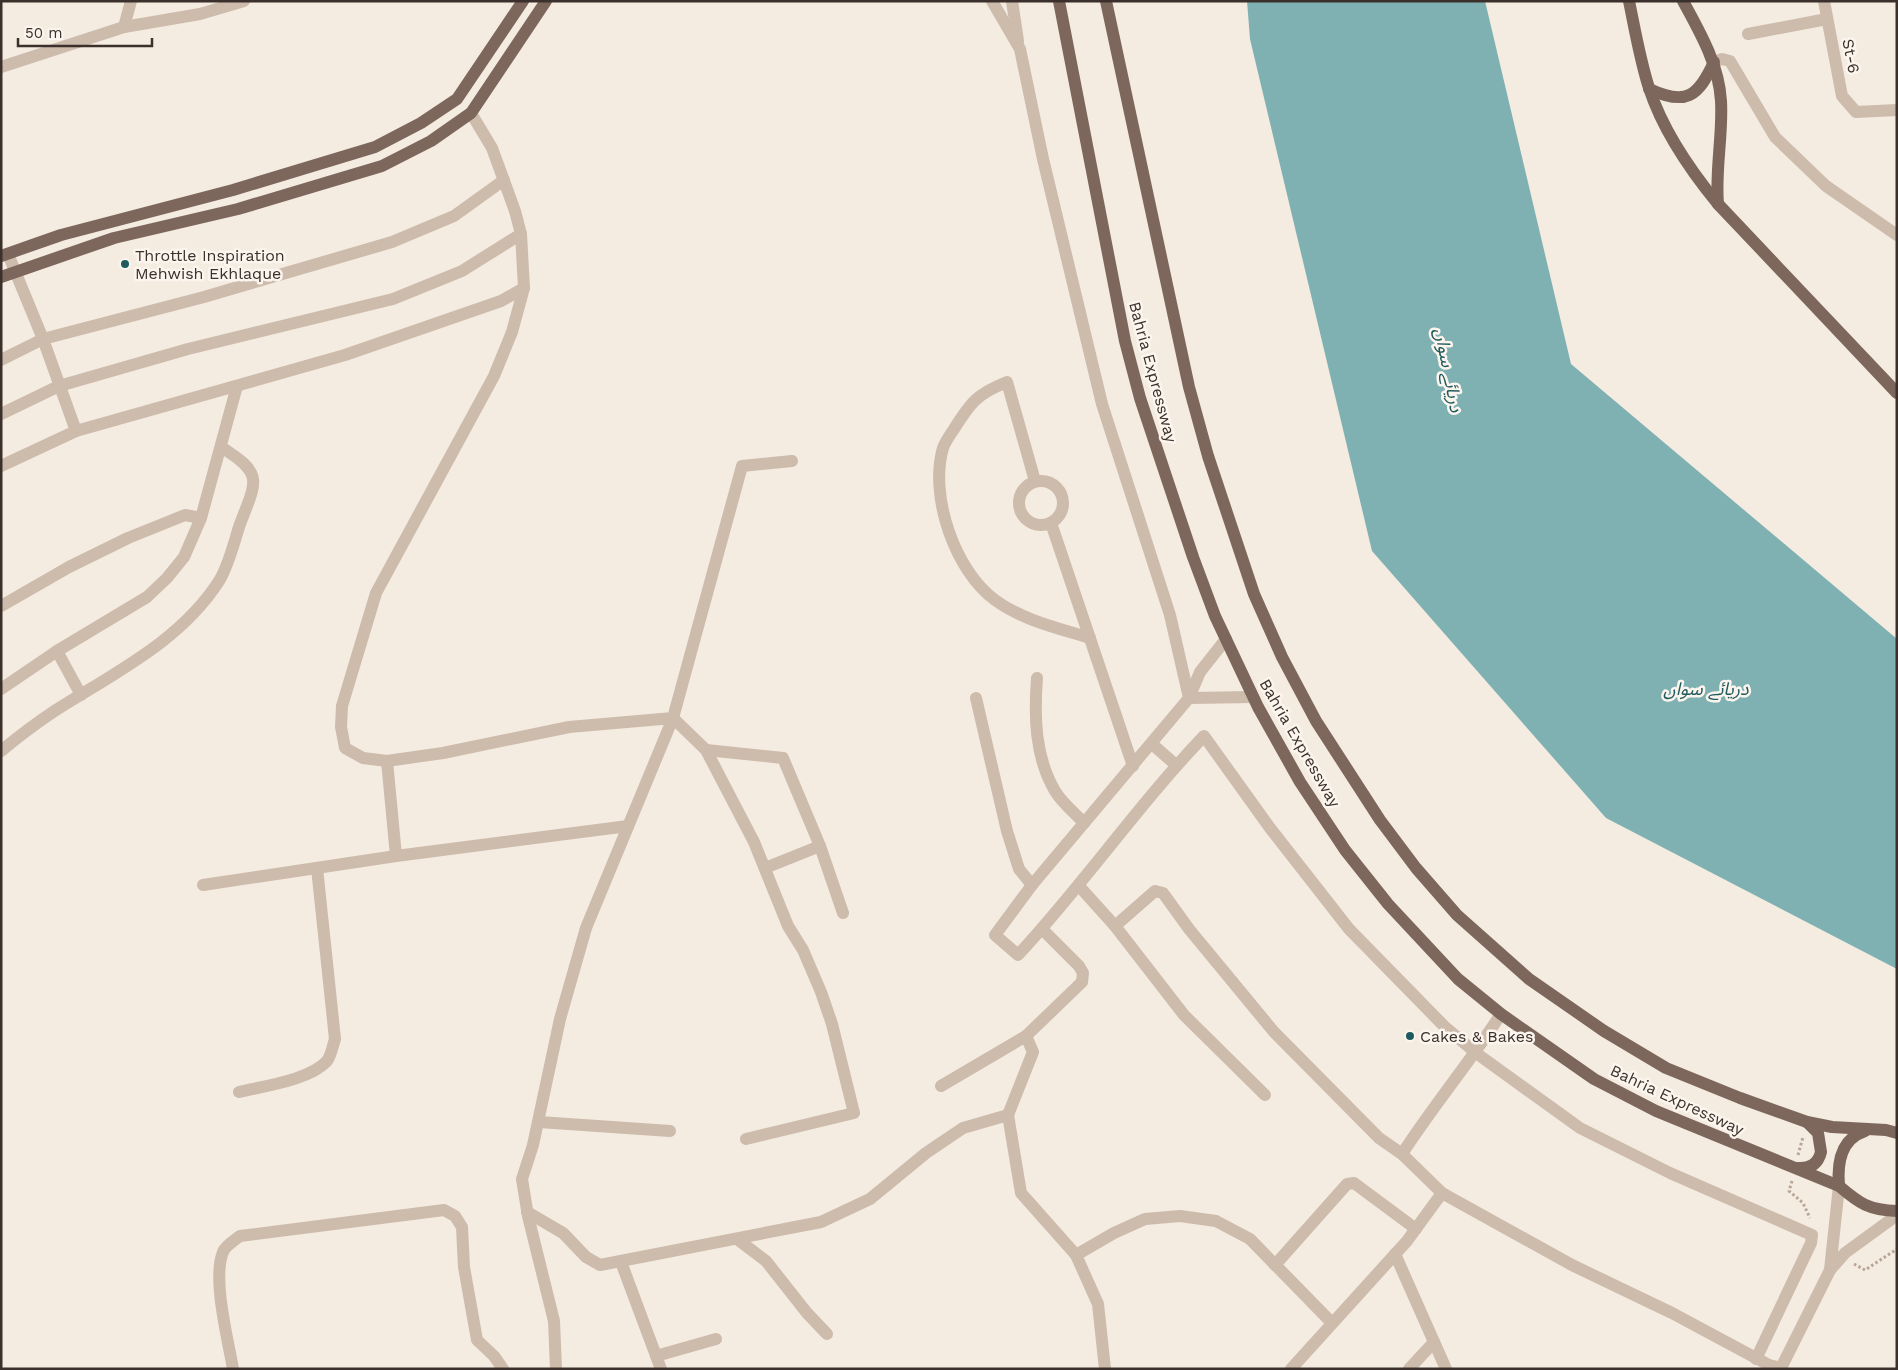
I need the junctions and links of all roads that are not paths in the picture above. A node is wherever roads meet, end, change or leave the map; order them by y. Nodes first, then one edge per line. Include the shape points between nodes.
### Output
1 (131, 1) edge
2 (244, 1) edge
3 (523, 1) edge
4 (546, 1) edge
5 (992, 1) edge
6 (1012, 1) edge
7 (1059, 1) edge
8 (1106, 1) edge
9 (1629, 1) edge
10 (1683, 1) edge
11 (1824, 1) edge
12 (1827, 19) junction
13 (124, 27) junction
14 (1748, 34) dead end
15 (1020, 49) junction
16 (1714, 62) junction
17 (1, 68) edge
18 (1650, 90) junction
19 (1897, 110) edge
20 (471, 113) junction
21 (504, 180) junction
22 (1718, 204) junction
23 (521, 234) junction
24 (1897, 234) edge
25 (5, 255) edge
26 (15, 272) junction
27 (1, 277) edge
28 (524, 288) junction
29 (43, 339) junction
30 (1, 360) edge
31 (59, 386) junction
32 (237, 386) junction
33 (1897, 393) edge
34 (1, 414) edge
35 (76, 431) junction
36 (221, 447) junction
37 (792, 461) dead end
38 (1, 466) edge
39 (1035, 481) junction
40 (201, 518) junction
41 (1051, 523) junction
42 (1, 606) edge
43 (1090, 638) junction
44 (1226, 639) junction
45 (57, 651) junction
46 (1037, 678) dead end
47 (1, 690) edge
48 (81, 695) junction
49 (1253, 697) junction
50 (976, 698) dead end
51 (1189, 698) junction
52 (674, 718) junction
53 (1152, 744) junction
54 (706, 750) junction
55 (1, 751) edge
56 (388, 760) junction
57 (1176, 765) junction
58 (1133, 766) junction
59 (1084, 823) junction
60 (628, 826) junction
61 (820, 846) junction
62 (396, 856) junction
63 (317, 868) junction
64 (765, 868) junction
65 (203, 885) dead end
66 (1032, 885) junction
67 (1079, 886) junction
68 (843, 912) dead end
69 (1115, 926) junction
70 (1042, 930) junction
71 (1501, 1014) junction
72 (1026, 1036) junction
73 (1476, 1054) junction
74 (941, 1086) dead end
75 (239, 1092) dead end
76 (1265, 1094) dead end
77 (1008, 1115) junction
78 (539, 1122) junction
79 (1807, 1122) junction
80 (1867, 1130) junction
81 (670, 1131) dead end
82 (1897, 1134) edge
83 (746, 1139) dead end
84 (1402, 1154) junction
85 (1794, 1168) junction
86 (1840, 1186) junction
87 (1442, 1193) junction
88 (1897, 1211) edge
89 (527, 1212) junction
90 (1897, 1215) edge
91 (1416, 1229) junction
92 (737, 1239) junction
93 (1395, 1254) junction
94 (1076, 1255) junction
95 (620, 1262) junction
96 (1275, 1265) junction
97 (1830, 1270) junction
98 (1332, 1323) junction
99 (827, 1334) dead end
100 (716, 1339) dead end
101 (1434, 1342) junction
102 (656, 1356) junction
103 (1756, 1359) junction
104 (234, 1369) edge
105 (503, 1369) edge
106 (556, 1369) edge
107 (661, 1369) edge
108 (1106, 1369) edge
109 (1291, 1369) edge
110 (1409, 1369) edge
111 (1446, 1369) edge

1 - 13 street
2 - 13 street via 200,14
3 - 25 main road via 457,99 421,123 375,147 233,190 61,235
4 - 20 main road
5 - 15 street
6 - 15 street
7 - 44 main road, Bahria Expressway via 1132,370 1193,557
8 - 79 main road, Bahria Expressway via 1176,329 1208,456 1254,594 1316,721 1380,820 1416,868 1457,915 1529,979 1604,1031 1666,1068
9 - 18 main road
10 - 16 main road
11 - 12 street, St-6
12 - 14 street
12 - 19 street, St-6 via 1842,96 1856,112
13 - 17 street
15 - 51 street via 1102,404 1170,615
16 - 18 main road via 1697,91 1687,97 1675,99
16 - 22 main road via 1721,101 1716,180
16 - 24 street via 1730,61 1775,137 1826,186
18 - 22 main road via 1669,133 1694,175
20 - 21 street via 492,148
20 - 26 main road via 431,141 382,166 238,209 114,238
21 - 23 street
21 - 29 street via 454,216 392,242 204,297
22 - 33 main road
23 - 28 street
23 - 31 street via 462,271 392,299 188,349
25 - 26 street
26 - 27 main road
26 - 29 street
28 - 32 street via 501,301 354,352
28 - 56 street via 512,332 494,376 376,593 342,706 345,748 363,758
29 - 30 street
29 - 31 street
31 - 34 street
31 - 35 street
32 - 35 street
32 - 36 street
35 - 38 street
36 - 40 street
36 - 48 street via 244,461 253,482 220,579 205,601 170,635
37 - 52 street via 742,466
39 - 41 street via 1047,481 1057,487 1063,497 1063,509
39 - 41 street via 1025,487 1020,497 1020,509 1025,519 1035,525
39 - 43 street via 1007,382 988,390 970,404 943,447 939,476 952,539 960,561 971,577 994,600 1018,614
40 - 42 street via 185,515 128,538
40 - 45 street via 184,557 147,597
41 - 43 street
43 - 58 street
44 - 49 main road, Bahria Expressway
44 - 51 street via 1200,672
45 - 47 street
45 - 48 street
46 - 59 street via 1036,722 1045,771 1056,793
48 - 55 street
49 - 51 street
49 - 71 main road, Bahria Expressway via 1300,782 1345,850 1388,904 1458,979
50 - 66 street via 1007,831 1019,869
51 - 53 street
52 - 54 street
52 - 56 street via 568,727 444,754
52 - 60 street
53 - 57 street
53 - 58 street
54 - 61 street via 783,758
54 - 64 street
56 - 62 street
57 - 67 street
57 - 73 street via 1204,736 1349,929
58 - 59 street
59 - 66 street
60 - 62 street
60 - 78 street via 586,928 560,1019
61 - 64 street
61 - 68 street
62 - 63 street
63 - 65 street
63 - 75 street via 335,1039 327,1060 311,1072
64 - 83 street via 788,926 803,950 821,992 854,1113
66 - 70 street via 994,936 1018,955
67 - 69 street
67 - 70 street
69 - 76 street via 1184,1015
69 - 84 street via 1155,891 1162,893 1274,1032 1379,1138
70 - 72 street via 1079,966 1082,982
71 - 73 street
71 - 85 main road, Bahria Expressway via 1609,1087 1656,1111
72 - 74 street
72 - 77 street via 1032,1052
73 - 84 street
73 - 103 street via 1580,1128 1670,1173 1812,1235
77 - 92 street via 963,1128 926,1153 870,1199 830,1218
77 - 94 street via 1021,1193
78 - 81 street
78 - 89 street via 522,1179
79 - 80 main road, Bahria Expressway
79 - 85 main road via 1818,1133 1821,1152 1814,1165
80 - 82 main road, Bahria Expressway via 1886,1130
80 - 86 main road via 1855,1134 1839,1157
84 - 87 street
85 - 86 main road, Bahria Expressway
86 - 88 main road, Bahria Expressway via 1865,1206
86 - 97 street
87 - 91 street
87 - 103 street via 1572,1265 1672,1313
89 - 95 street via 563,1233 586,1258 600,1265
89 - 106 street via 554,1322
90 - 97 street via 1845,1253
91 - 93 street
91 - 96 street via 1354,1183 1347,1184
92 - 95 street
92 - 99 street via 766,1260 806,1313
93 - 98 street
93 - 101 street
94 - 96 street via 1145,1219 1180,1216 1216,1221 1250,1239
94 - 108 street via 1098,1304
95 - 102 street
96 - 98 street
97 - 103 street via 1781,1368
98 - 109 street
100 - 102 street
101 - 110 street
101 - 111 street
102 - 107 street
104 - 105 street via 219,1271 223,1250 240,1236 444,1210 455,1216 462,1228 464,1266 477,1340

